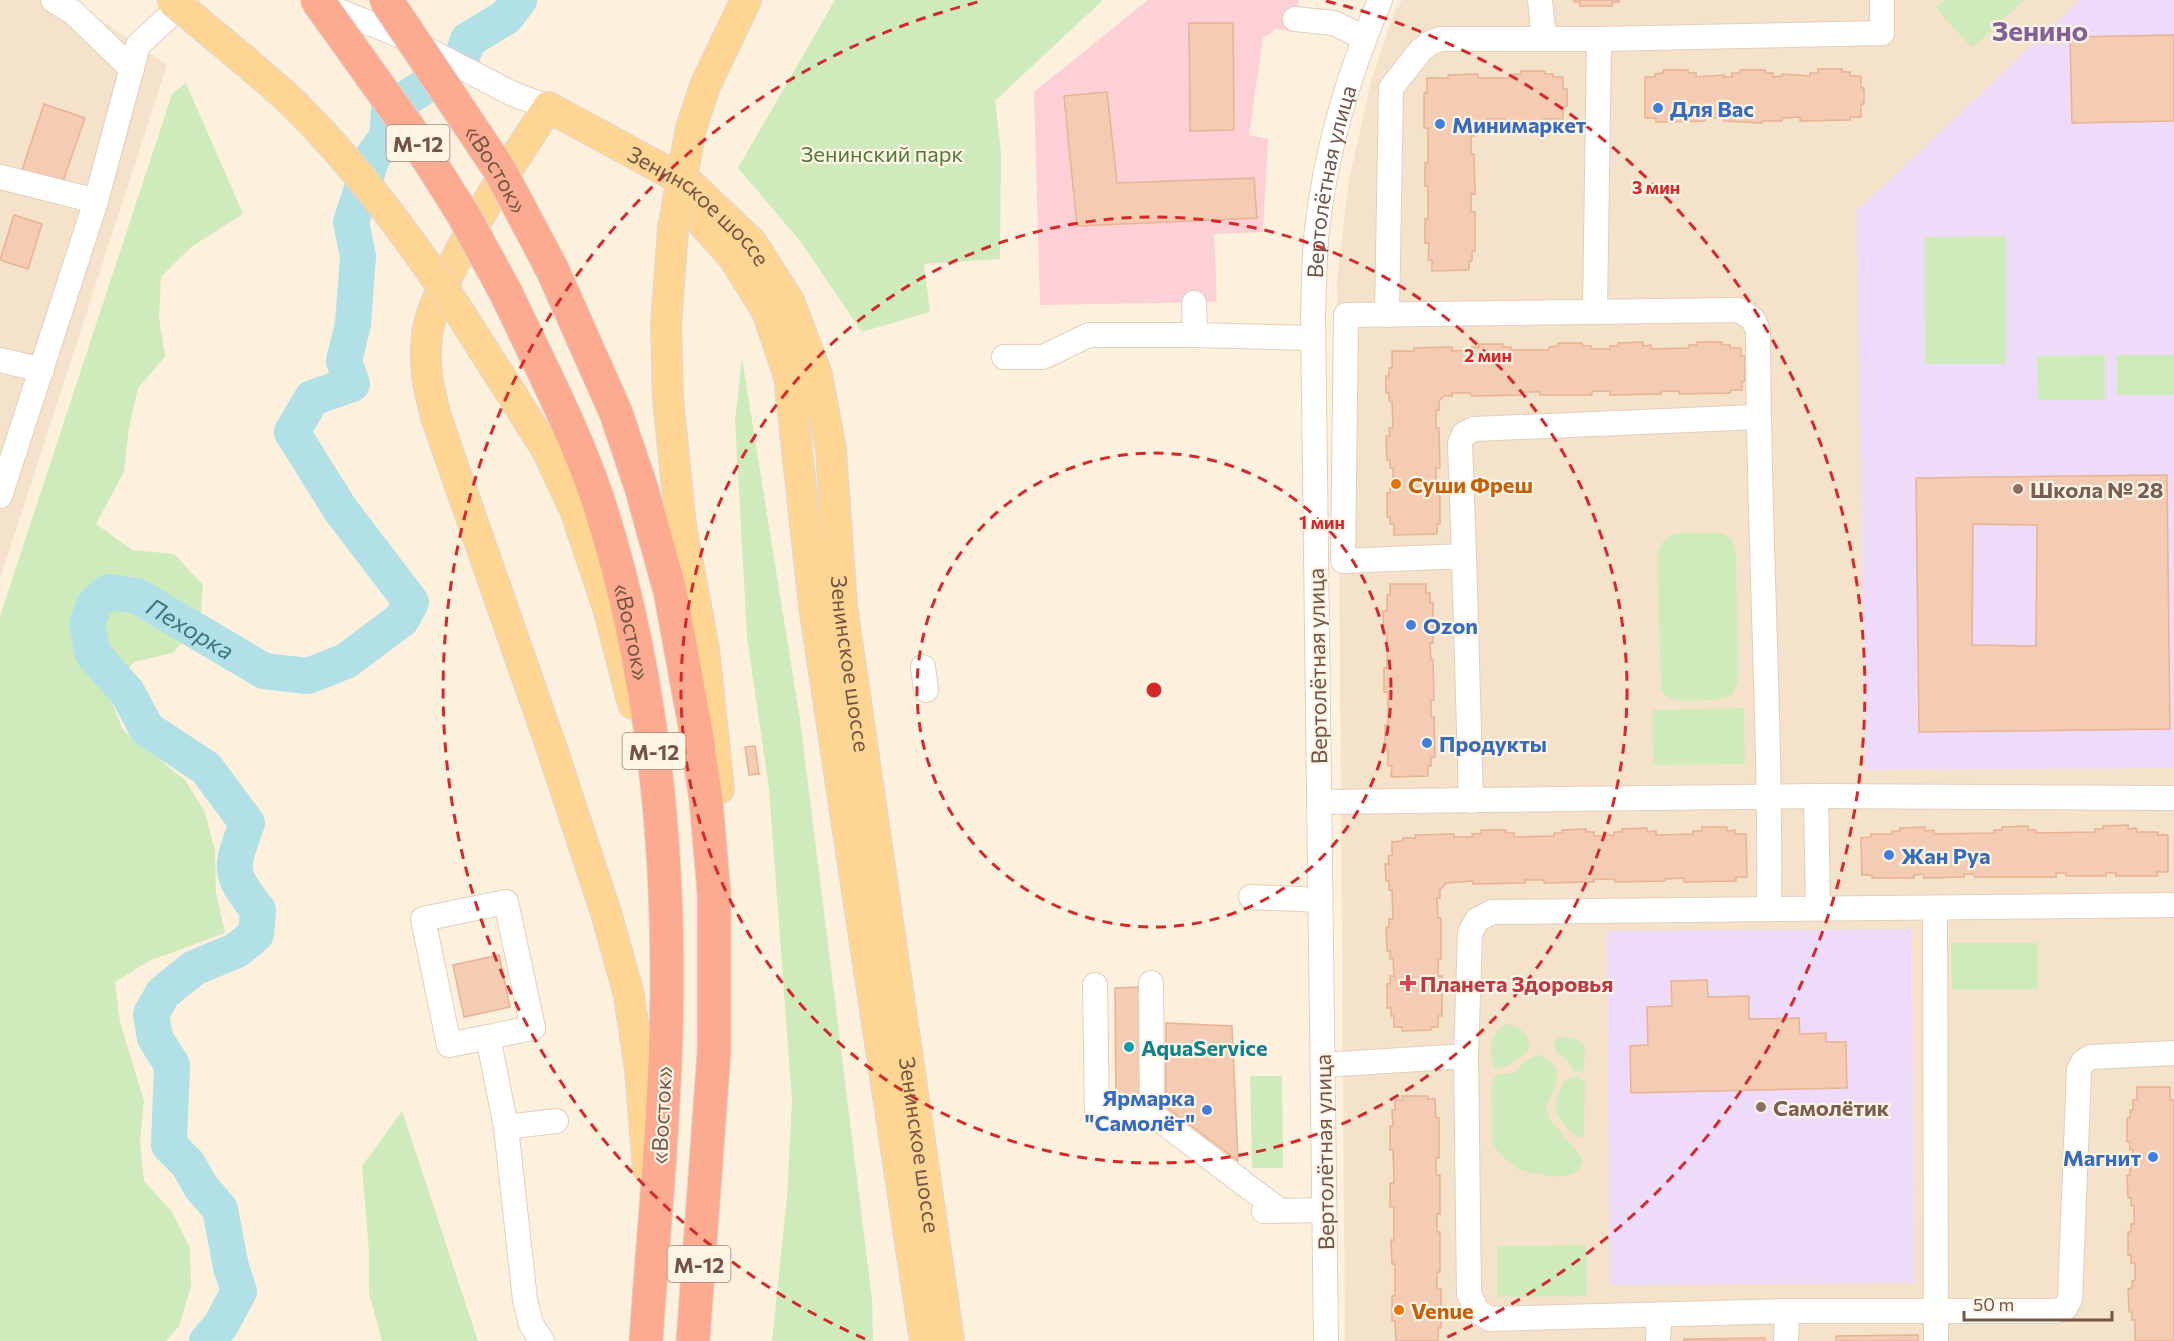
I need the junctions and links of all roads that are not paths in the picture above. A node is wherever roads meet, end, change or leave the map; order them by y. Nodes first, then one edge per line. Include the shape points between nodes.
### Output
1 (53, 0) edge
2 (171, 0) edge
3 (187, 0) edge
4 (310, 0) edge
5 (317, 0) edge
6 (386, 0) edge
7 (746, 0) edge
8 (1380, 0) edge
9 (1540, 0) edge
10 (1882, 0) edge
11 (1296, 19) dead end
12 (1364, 38) junction
13 (1544, 39) junction
14 (1599, 39) junction
15 (132, 69) junction
16 (548, 107) junction
17 (0, 177) edge
18 (96, 201) junction
19 (1194, 303) dead end
20 (1595, 312) junction
21 (1346, 315) junction
22 (1388, 315) junction
23 (1313, 327) junction
24 (1195, 335) junction
25 (1004, 357) dead end
26 (0, 360) edge
27 (42, 370) junction
28 (1758, 417) junction
29 (0, 496) edge
30 (1464, 556) junction
31 (1343, 561) junction
32 (1316, 562) junction
33 (1770, 796) junction
34 (1816, 796) junction
35 (2174, 798) edge
36 (1471, 801) junction
37 (1319, 802) junction
38 (664, 880) junction
39 (1251, 897) dead end
40 (1320, 900) junction
41 (2174, 905) edge
42 (1818, 908) junction
43 (1935, 908) junction
44 (1769, 909) junction
45 (1151, 983) dead end
46 (1095, 985) dead end
47 (488, 1037) junction
48 (714, 1052) junction
49 (2174, 1053) edge
50 (1466, 1056) junction
51 (1323, 1065) junction
52 (1152, 1114) junction
53 (556, 1121) dead end
54 (506, 1127) junction
55 (1279, 1210) junction
56 (1324, 1210) junction
57 (1252, 1211) dead end
58 (653, 1234) junction
59 (1787, 1311) junction
60 (1936, 1312) junction
61 (1659, 1315) junction
62 (542, 1341) edge
63 (646, 1341) edge
64 (693, 1341) edge
65 (925, 1341) edge
66 (949, 1341) edge
67 (1326, 1341) edge
68 (1658, 1341) edge
69 (1786, 1341) edge
70 (1936, 1341) edge

1 - 15 street via 74,13
2 - 38 main road, bridge via 293,104 336,149 416,248 547,450 575,510 609,611 635,713
3 - 15 street via 138,45
4 - 16 street, bridge via 397,34 503,89
5 - 38 highway, «Восток» / М-12, bridge via 408,127 464,216 506,293 572,433 598,500 629,612 659,792
6 - 48 highway, «Восток» / М-12, bridge via 499,169 552,270 616,413 641,487 670,591 706,801 714,893
7 - 48 main road, bridge via 705,86 691,128 673,229 666,324 668,399 681,526 704,649 718,778 724,882
8 - 12 street, Вертолётная улица
9 - 13 street
10 - 14 street via 1882,33
11 - 12 street via 1334,23
12 - 23 street, Вертолётная улица via 1343,98 1327,166 1317,229
13 - 14 street
13 - 22 street via 1440,39 1421,50 1391,88
14 - 20 street
15 - 18 street
16 - 58 main road via 451,270 427,335 425,374 435,417 552,746 626,984 640,1070
16 - 65 main road via 684,201 733,257 767,311 789,376 814,606
16 - 66 main road, Зенинское шоссе via 690,184 752,243 789,301 817,375 831,452 842,606
17 - 18 street
18 - 27 street
19 - 24 street
20 - 22 street
20 - 28 street via 1739,310 1753,318 1758,331
21 - 22 street
21 - 23 street
21 - 31 street
23 - 24 street
23 - 32 street, Вертолётная улица
24 - 25 street via 1089,335 1043,357
26 - 27 street
27 - 29 street
28 - 30 street via 1474,429 1464,434 1460,443
28 - 33 street
30 - 31 street
30 - 36 street
31 - 32 street
32 - 37 street, Вертолётная улица
33 - 34 street
33 - 36 street
33 - 44 street
34 - 35 street
34 - 42 street
36 - 37 street
37 - 40 street, Вертолётная улица
38 - 58 highway, «Восток» / М-12 via 663,1102
39 - 40 street
40 - 51 street, Вертолётная улица
41 - 43 street
42 - 43 street
42 - 44 street
43 - 60 street
44 - 50 street via 1492,912 1477,920 1470,933
45 - 52 street
46 - 52 street via 1096,1114
47 - 47 street via 533,1028 506,902 423,919 449,1045
47 - 54 street
48 - 64 highway, «Восток» / М-12
49 - 60 street via 2091,1058 2079,1070 2070,1299 2066,1308
50 - 51 street
50 - 61 street via 1469,1294 1477,1311 1490,1319
51 - 56 street, Вертолётная улица
52 - 55 street
53 - 54 street
54 - 62 street via 525,1300 531,1324
55 - 56 street
55 - 57 street
56 - 67 street, Вертолётная улица
58 - 63 highway, «Восток» / М-12
59 - 60 street
59 - 61 street
59 - 69 street
60 - 70 street
61 - 68 street

